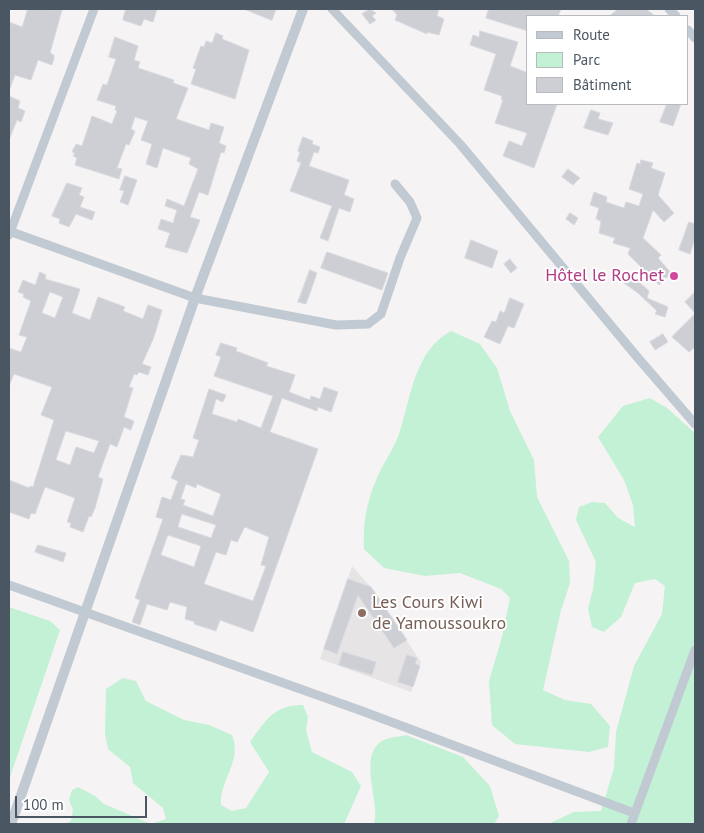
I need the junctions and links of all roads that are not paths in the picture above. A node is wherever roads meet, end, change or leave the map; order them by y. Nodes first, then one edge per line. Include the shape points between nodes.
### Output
1 (94, 9) edge
2 (304, 9) edge
3 (332, 9) edge
4 (395, 184) dead end
5 (9, 232) edge
6 (195, 298) junction
7 (695, 424) edge
8 (9, 585) edge
9 (85, 614) junction
10 (695, 650) edge
11 (634, 813) junction
12 (11, 824) edge
13 (630, 824) edge

1 - 5 street
2 - 6 street
3 - 7 street via 460,144
4 - 6 street via 410,202 417,218 400,258 386,305 381,314 368,324 336,325
5 - 6 street
6 - 9 street
8 - 9 street
9 - 11 street via 362,711
9 - 12 street
10 - 11 street
11 - 13 street

